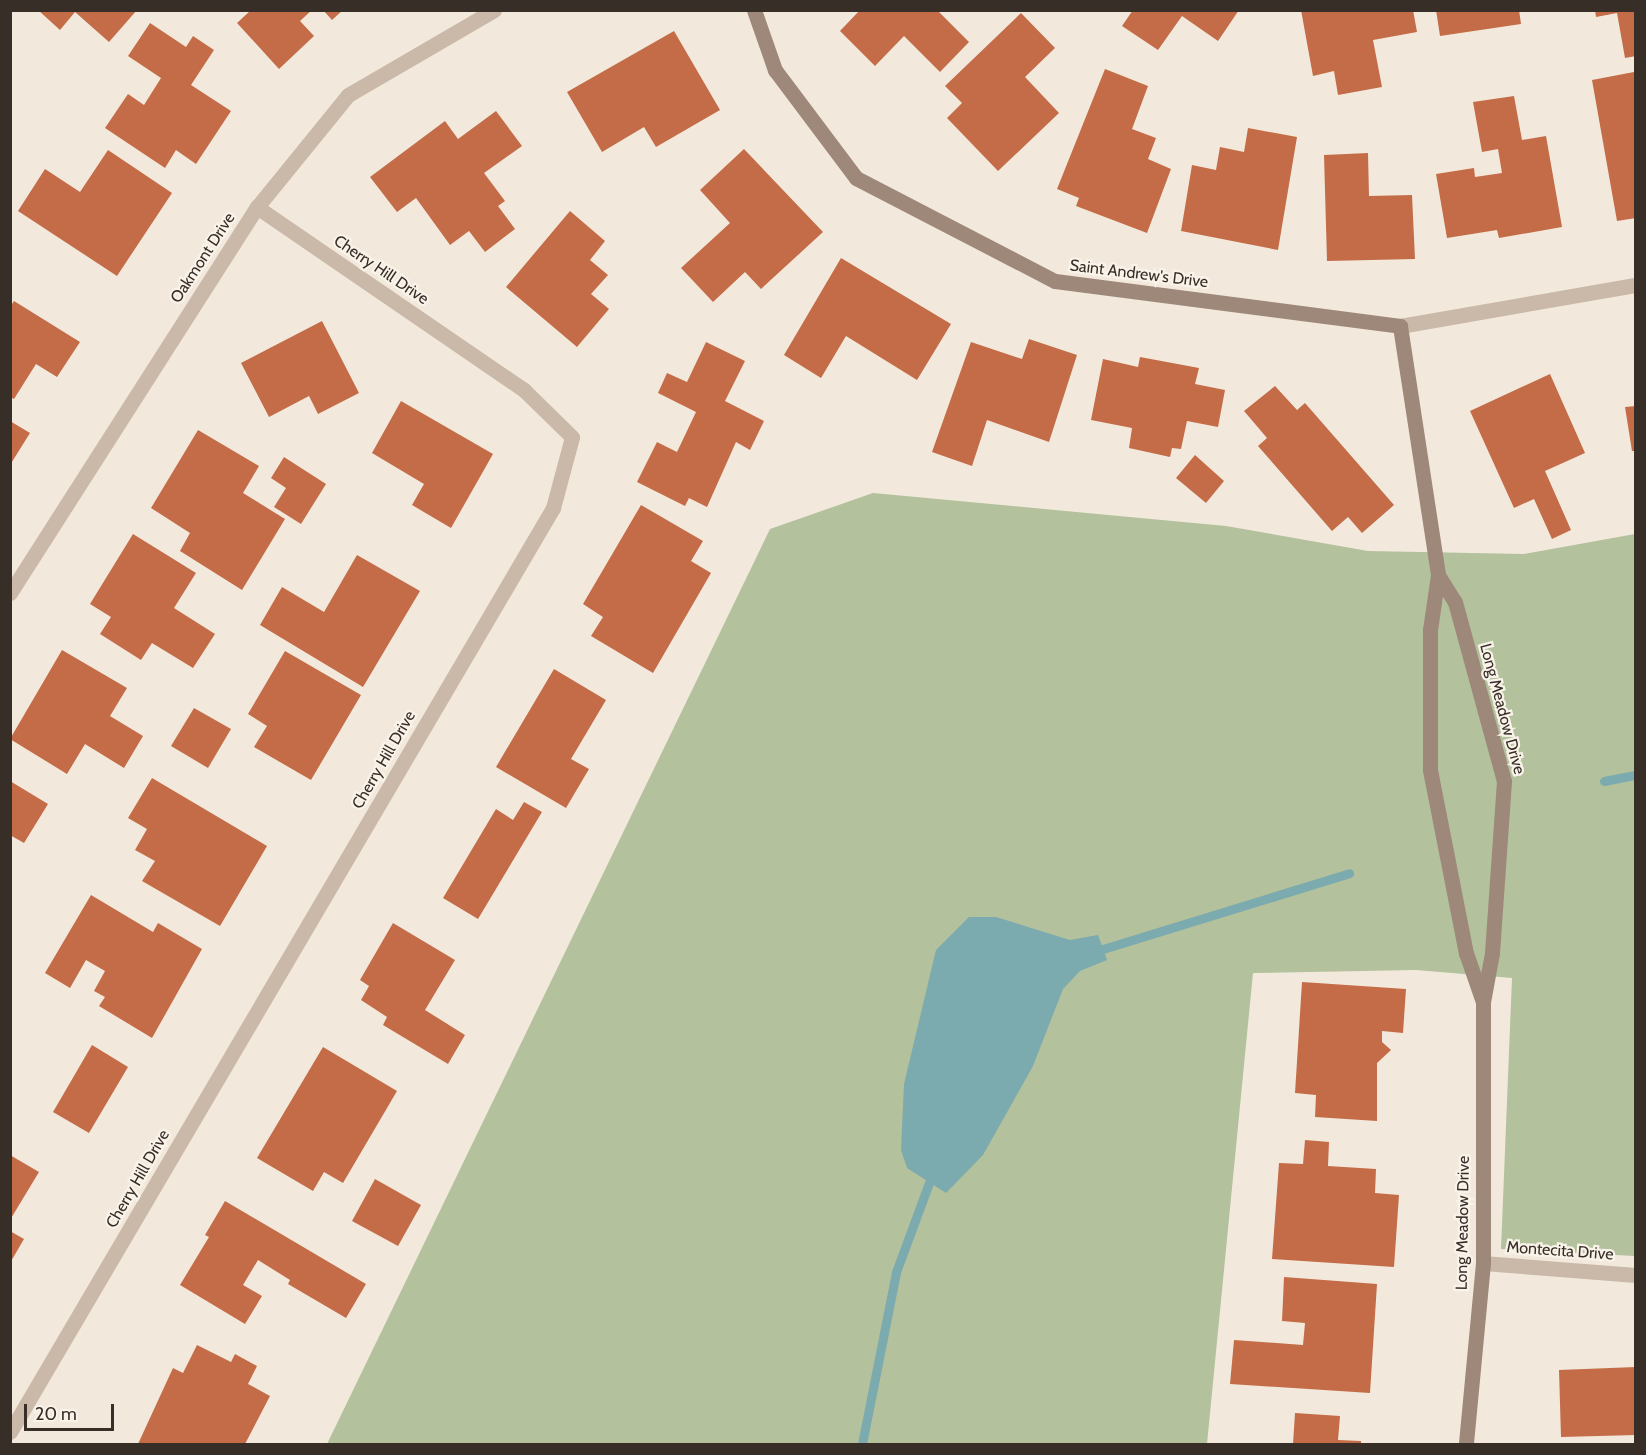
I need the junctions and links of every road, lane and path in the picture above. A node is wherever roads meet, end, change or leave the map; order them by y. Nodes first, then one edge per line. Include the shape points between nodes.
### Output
1 (494, 10) edge
2 (754, 10) edge
3 (257, 207) junction
4 (1635, 285) edge
5 (1400, 326) junction
6 (1438, 574) junction
7 (10, 593) edge
8 (1483, 1002) junction
9 (1483, 1263) junction
10 (1635, 1275) edge
11 (10, 1432) edge
12 (1466, 1444) edge

1 - 3 street, Oakmont Drive via 348,95
2 - 5 street, Saint Andrew's Drive via 775,70 856,178 1055,281
3 - 7 street, Oakmont Drive
3 - 11 street, Cherry Hill Drive via 524,390 572,437 553,508
4 - 5 street, Saint Andrew's Drive
5 - 6 street, Long Meadow Drive
6 - 8 street, Long Meadow Drive via 1430,630 1430,770 1466,953
6 - 8 street, Long Meadow Drive via 1455,602 1504,781 1492,952
8 - 9 street, Long Meadow Drive
9 - 10 street, Montecita Drive
9 - 12 street, Long Meadow Drive

